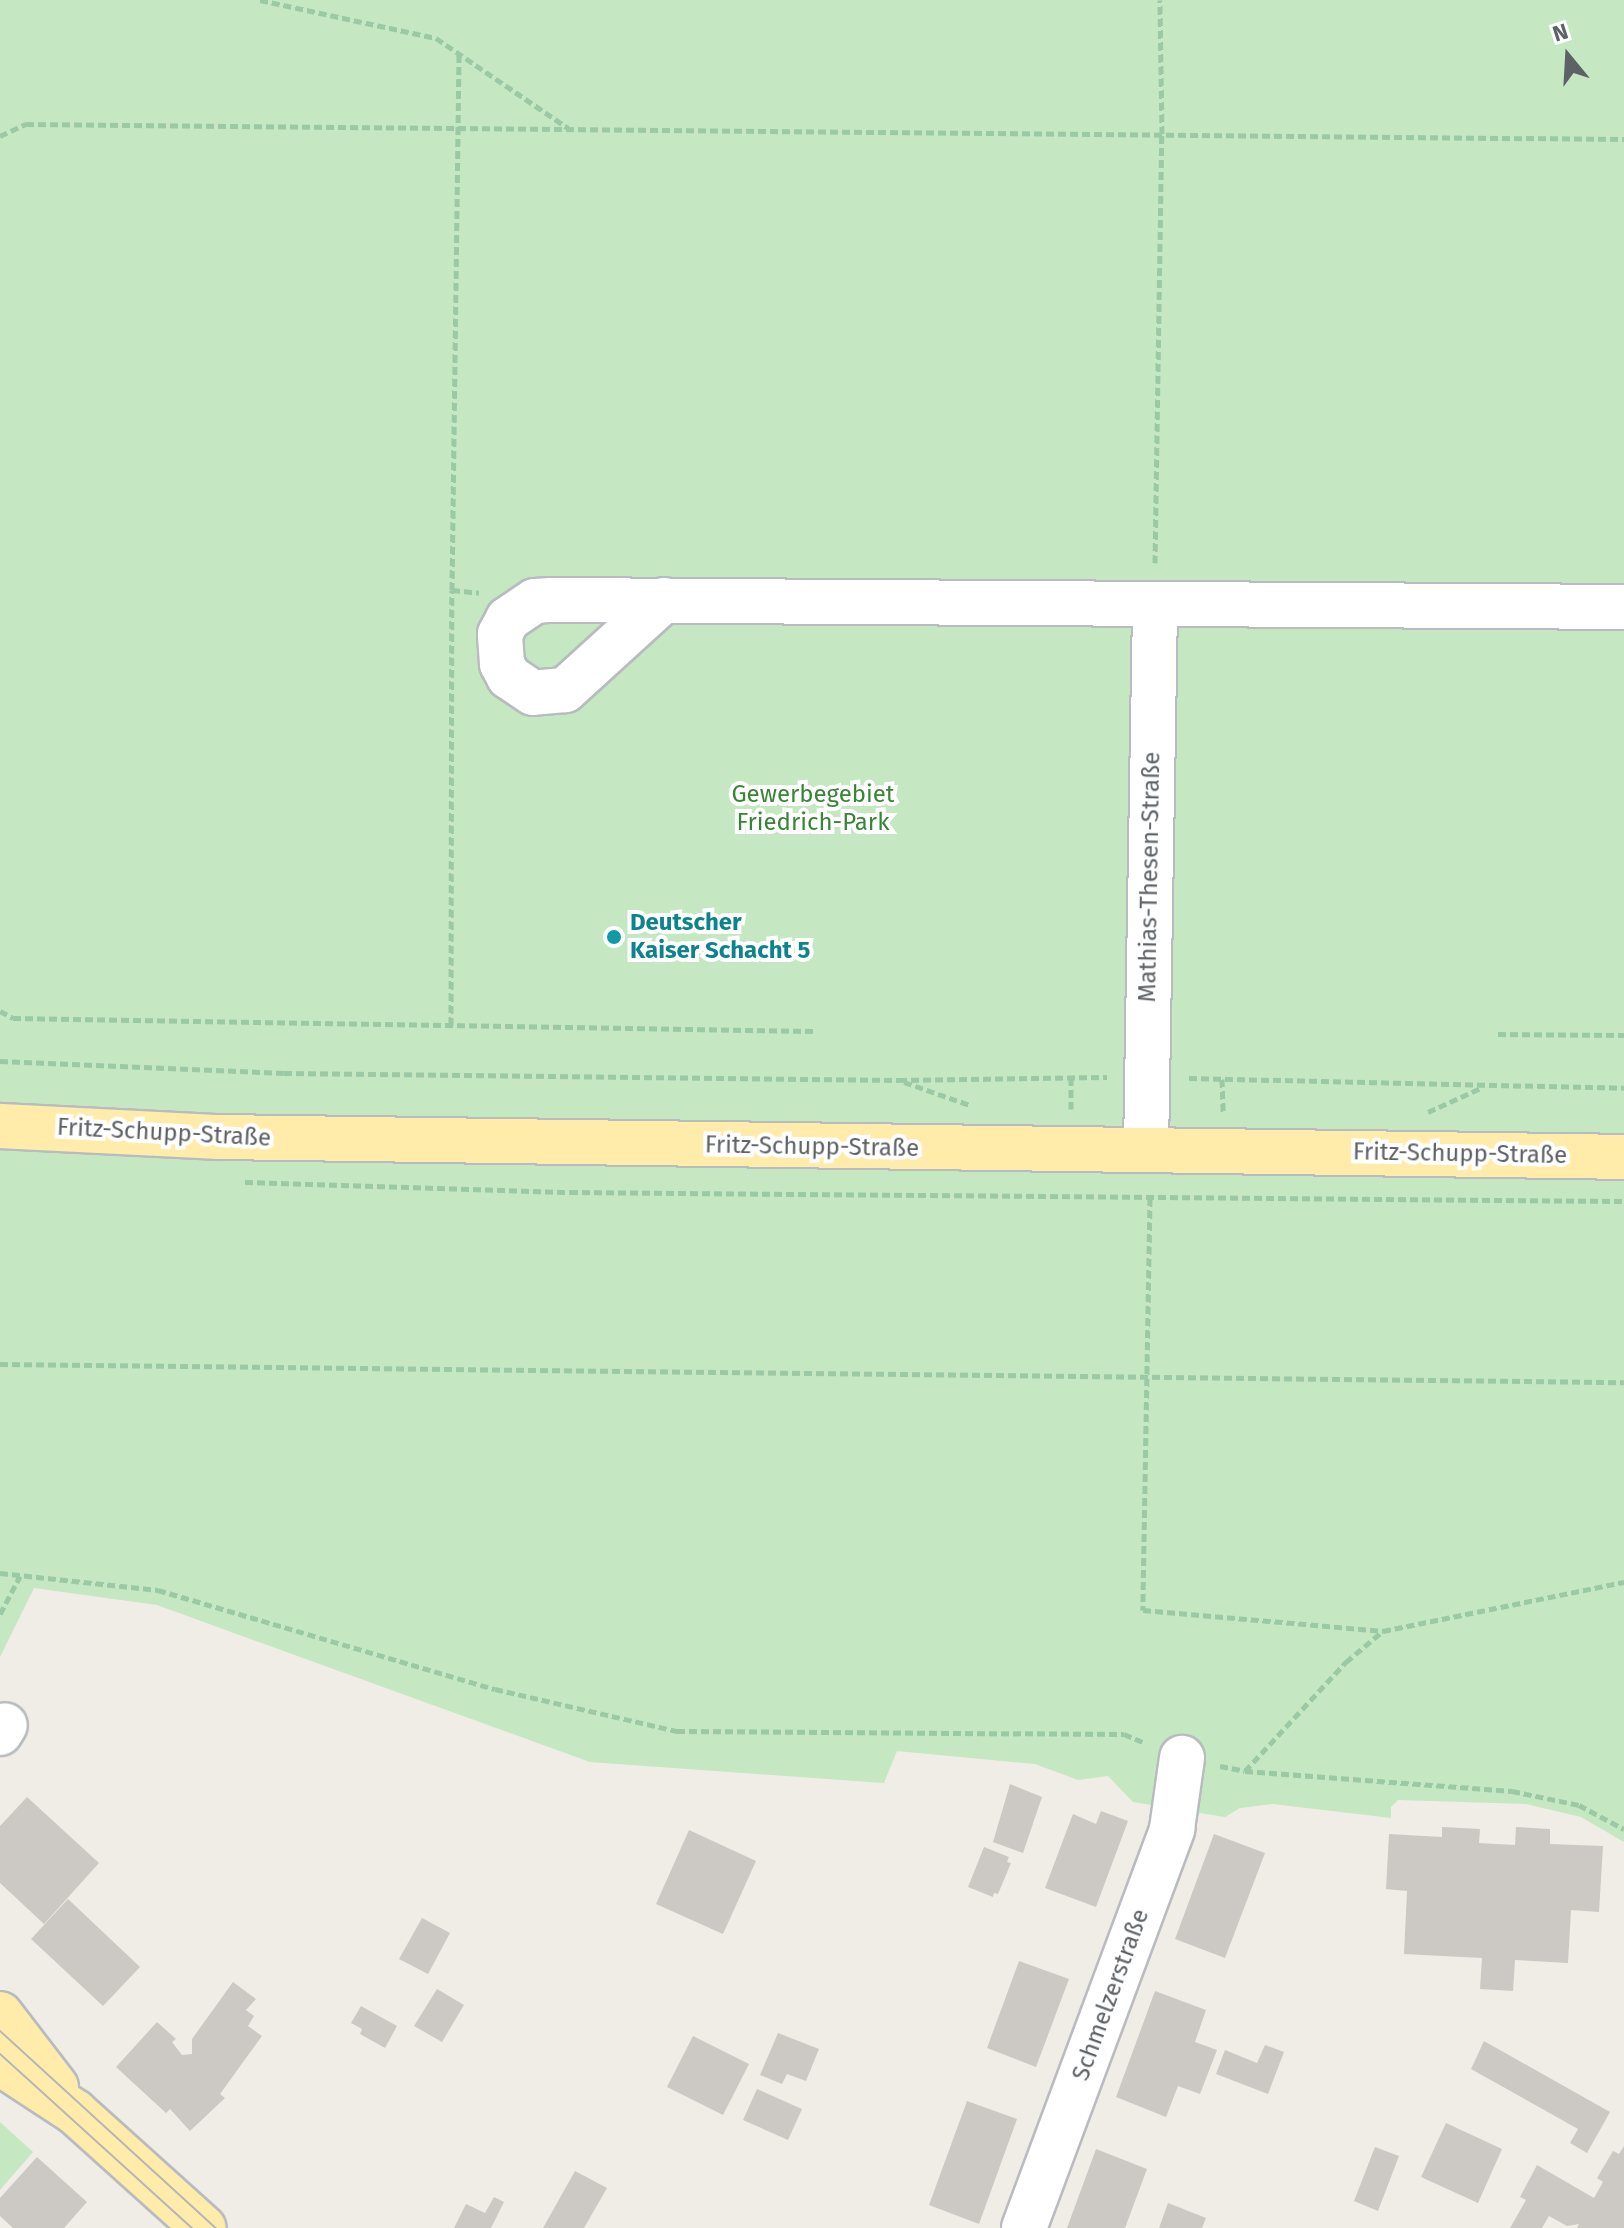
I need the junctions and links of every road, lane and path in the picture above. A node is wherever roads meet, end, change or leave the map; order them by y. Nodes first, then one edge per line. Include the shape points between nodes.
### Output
1 (260, 0) edge
2 (1160, 0) edge
3 (459, 54) junction
4 (458, 127) junction
5 (568, 129) junction
6 (1162, 134) junction
7 (0, 136) edge
8 (1624, 139) edge
9 (664, 600) dead end
10 (1155, 605) junction
11 (1624, 607) edge
12 (0, 1011) edge
13 (451, 1025) junction
14 (814, 1031) dead end
15 (1498, 1034) dead end
16 (1624, 1035) edge
17 (0, 1061) edge
18 (1147, 1077) junction
19 (1624, 1088) edge
20 (0, 1126) edge
21 (1146, 1150) junction
22 (1624, 1157) edge
23 (229, 1181) dead end
24 (1150, 1198) junction
25 (1624, 1201) edge
26 (0, 1364) edge
27 (1147, 1375) junction
28 (1624, 1382) edge
29 (0, 1573) edge
30 (20, 1576) junction
31 (1624, 1582) edge
32 (0, 1614) edge
33 (1383, 1631) junction
34 (1182, 1758) junction
35 (1245, 1771) junction
36 (1624, 1829) edge
37 (0, 2014) edge
38 (0, 2063) edge
39 (75, 2112) junction
40 (204, 2228) edge
41 (1024, 2228) edge

1 - 3 path via 436,38
2 - 6 path
3 - 4 path
3 - 5 path
4 - 5 path
4 - 7 path via 26,124
4 - 13 path
5 - 6 path
6 - 8 path
6 - 10 path
9 - 10 street
10 - 11 street
10 - 18 street, Mathias-Thesen-Straße
12 - 13 path via 13,1018
13 - 14 path
15 - 16 path
17 - 18 path via 284,1073 899,1080
18 - 19 path
18 - 21 street, Mathias-Thesen-Straße
20 - 21 main road, Fritz-Schupp-Straße via 234,1138
21 - 22 main road, Fritz-Schupp-Straße
23 - 24 path via 570,1192
24 - 25 path
24 - 27 path
26 - 27 path
27 - 28 path
27 - 33 path via 1143,1610
29 - 30 path
30 - 32 path
30 - 34 path via 158,1590 495,1689 677,1731 1124,1734
31 - 33 path
33 - 35 path via 1346,1662
34 - 35 path
34 - 41 street, Schmelzerstraße via 1172,1829
35 - 36 path via 1512,1791 1579,1805
37 - 39 main road
38 - 39 main road
39 - 40 main road

